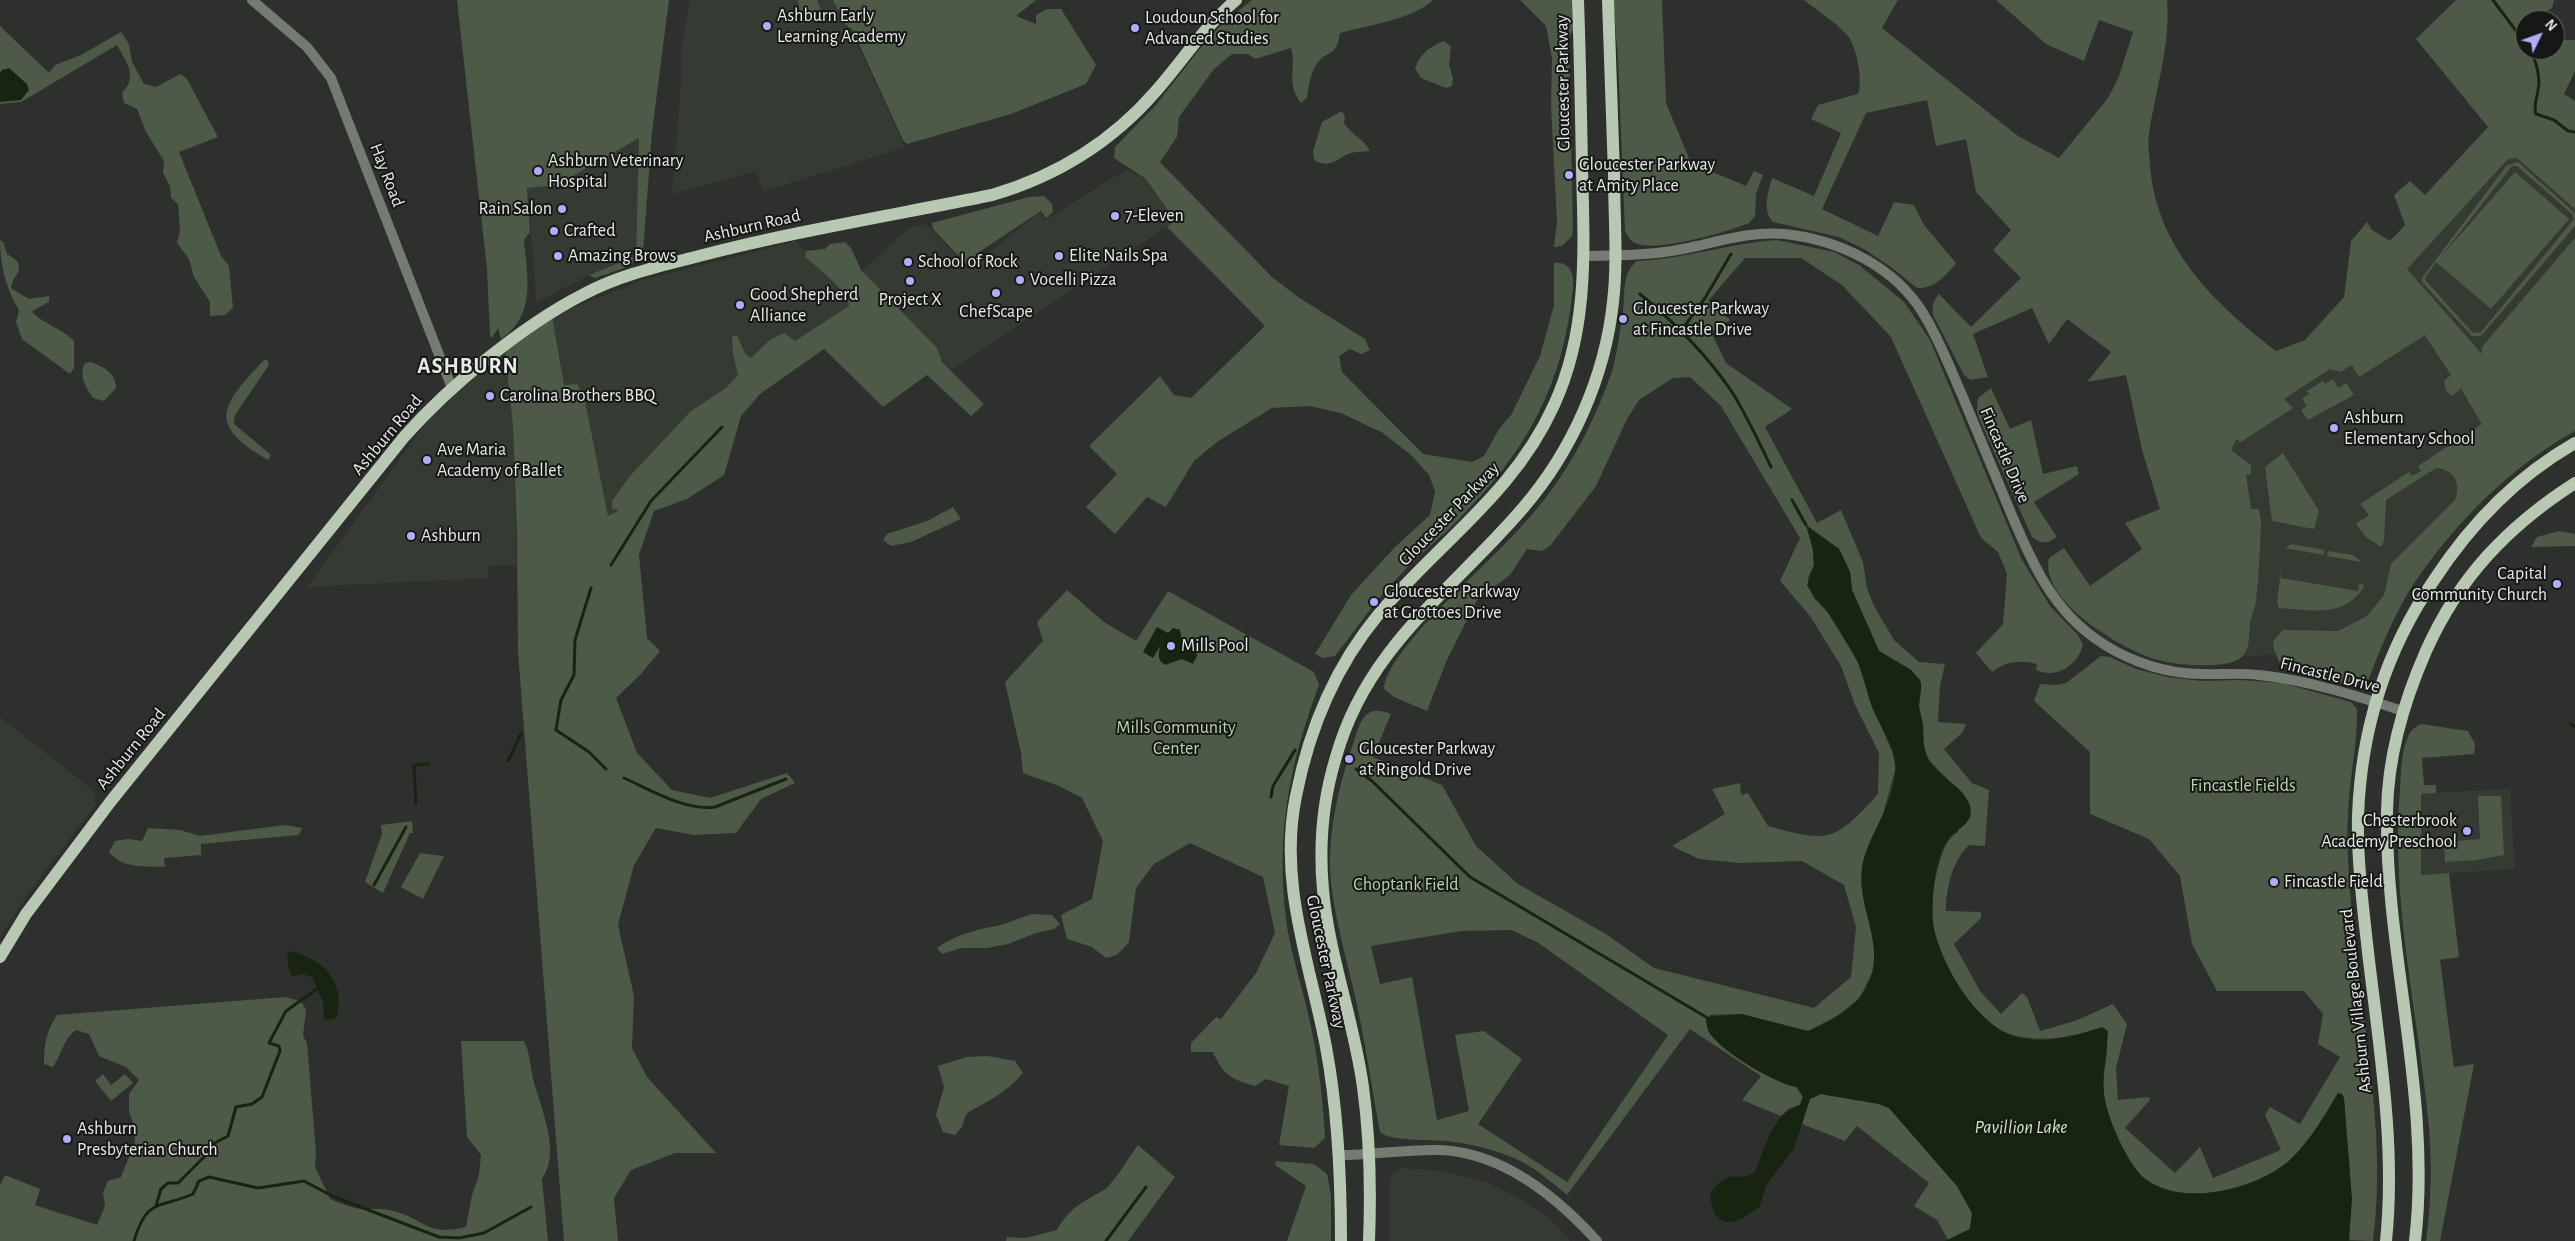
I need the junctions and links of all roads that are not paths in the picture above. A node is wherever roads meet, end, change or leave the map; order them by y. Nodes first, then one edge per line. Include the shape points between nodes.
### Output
1 (252, 0) edge
2 (1236, 0) edge
3 (1578, 0) edge
4 (1608, 0) edge
5 (1616, 255) junction
6 (1584, 256) junction
7 (452, 388) junction
8 (2575, 443) edge
9 (2575, 483) edge
10 (2376, 702) junction
11 (2404, 711) junction
12 (0, 957) edge
13 (1340, 1155) junction
14 (1370, 1155) junction
15 (1341, 1241) edge
16 (1370, 1241) edge
17 (1597, 1241) edge
18 (2386, 1241) edge
19 (2415, 1241) edge

1 - 7 street, Hay Road via 307,47 331,78
2 - 7 main road, Ashburn Road via 1203,31 1157,91 1134,114 1093,150 1060,169 992,196 747,244 604,285 584,293 540,321
3 - 6 main road, Gloucester Parkway
4 - 5 main road, Gloucester Parkway
5 - 6 street, Fincastle Drive
5 - 10 street, Fincastle Drive via 1663,252 1765,233 1824,241 1861,256 1903,288 1925,315 2032,562 2054,600 2080,627 2129,658 2162,669 2185,673 2258,675 2300,682
5 - 14 main road, Gloucester Parkway via 1613,304 1604,353 1592,392 1565,448 1524,507 1388,652 1346,726 1336,755 1322,837 1323,890 1364,1088
6 - 13 main road, Gloucester Parkway via 1583,301 1575,342 1555,404 1542,430 1486,506 1403,587 1360,639 1337,675 1311,736 1295,798 1291,866 1298,932 1330,1069
7 - 12 main road, Ashburn Road via 404,437 116,796 26,914
8 - 10 main road, Ashburn Village Boulevard via 2518,484 2458,546 2426,590 2406,626
9 - 11 main road via 2514,528 2466,582 2436,630 2418,668
10 - 11 street, Fincastle Drive
10 - 18 main road, Ashburn Village Boulevard via 2363,763 2358,837 2387,1126 2390,1187
11 - 19 main road via 2390,772 2387,817 2391,890 2417,1130 2419,1187
13 - 14 street
13 - 15 main road, Gloucester Parkway
14 - 16 main road, Gloucester Parkway
14 - 17 street via 1441,1150 1485,1160 1542,1190

